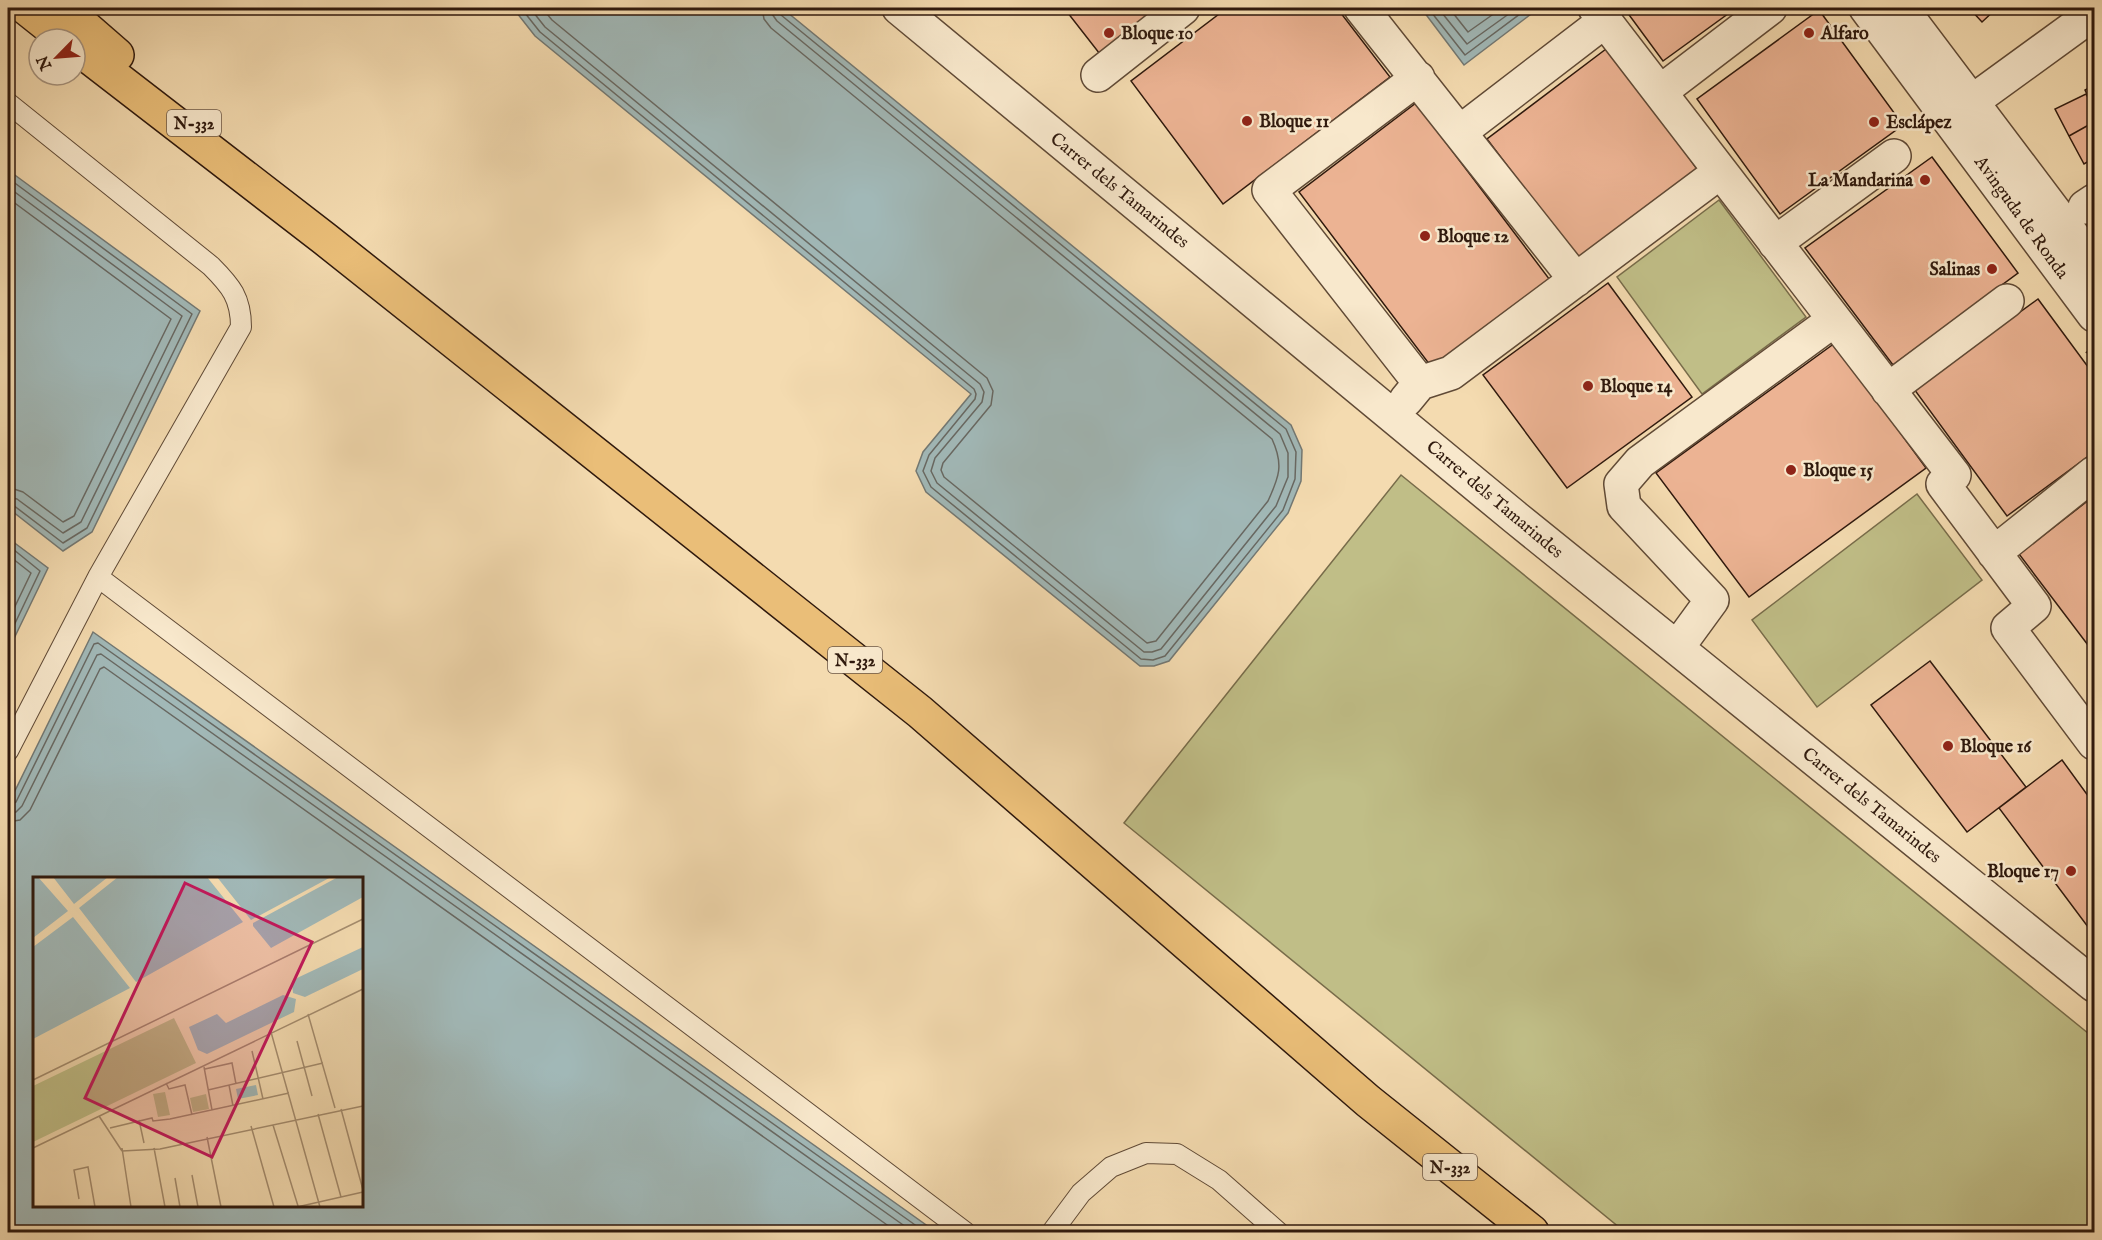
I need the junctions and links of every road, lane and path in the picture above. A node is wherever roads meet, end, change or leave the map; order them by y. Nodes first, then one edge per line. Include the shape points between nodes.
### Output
1 (26, 8) edge
2 (63, 8) edge
3 (898, 8) edge
4 (1183, 8) edge
5 (1362, 8) edge
6 (1770, 8) edge
7 (1866, 8) edge
8 (1900, 8) edge
9 (2094, 13) edge
10 (1600, 14) edge
11 (51, 27) edge
12 (87, 55) edge
13 (1098, 75) dead end
14 (1418, 78) junction
15 (1660, 92) junction
16 (8, 103) edge
17 (1961, 110) junction
18 (1460, 132) junction
19 (1894, 156) dead end
20 (1720, 171) junction
21 (325, 239) junction
22 (1775, 243) junction
23 (2094, 264) edge
24 (1576, 280) junction
25 (2007, 301) dead end
26 (2094, 315) edge
27 (1834, 320) junction
28 (1420, 383) junction
29 (1888, 390) junction
30 (1394, 416) junction
31 (2094, 473) edge
32 (1994, 553) junction
33 (98, 577) junction
34 (1677, 648) junction
35 (2089, 722) edge
36 (8, 752) edge
37 (2094, 986) edge
38 (965, 1233) edge
39 (1052, 1233) edge
40 (1278, 1233) edge
41 (1532, 1233) edge

1 - 11 highway
2 - 21 highway, N-332
3 - 30 street, Carrer dels Tamarindes
4 - 13 street
5 - 14 street
6 - 15 street
7 - 17 street, Avinguda de Ronda
8 - 17 street, Avinguda de Ronda
9 - 17 street
10 - 15 street
10 - 18 street
12 - 21 highway, N-332
14 - 18 street
14 - 28 street via 1269,190
15 - 20 street
16 - 33 lane via 211,266 230,285 241,310 241,327
17 - 23 street, Avinguda de Ronda
17 - 26 street, Avinguda de Ronda
18 - 24 street
19 - 22 street
20 - 22 street
20 - 24 street
21 - 41 highway, N-332 via 920,712 1359,1093
22 - 27 street
24 - 28 street via 1451,373
25 - 29 street
27 - 29 street
27 - 34 street via 1640,462 1621,484 1624,506 1712,600
28 - 30 street
29 - 32 street via 1954,476 1943,484
30 - 34 street, Carrer dels Tamarindes
31 - 32 street
32 - 35 street via 2034,606 2008,628
33 - 36 lane
33 - 38 lane
34 - 37 street, Carrer dels Tamarindes
39 - 40 lane via 1081,1193 1110,1167 1146,1153 1177,1154 1219,1180

